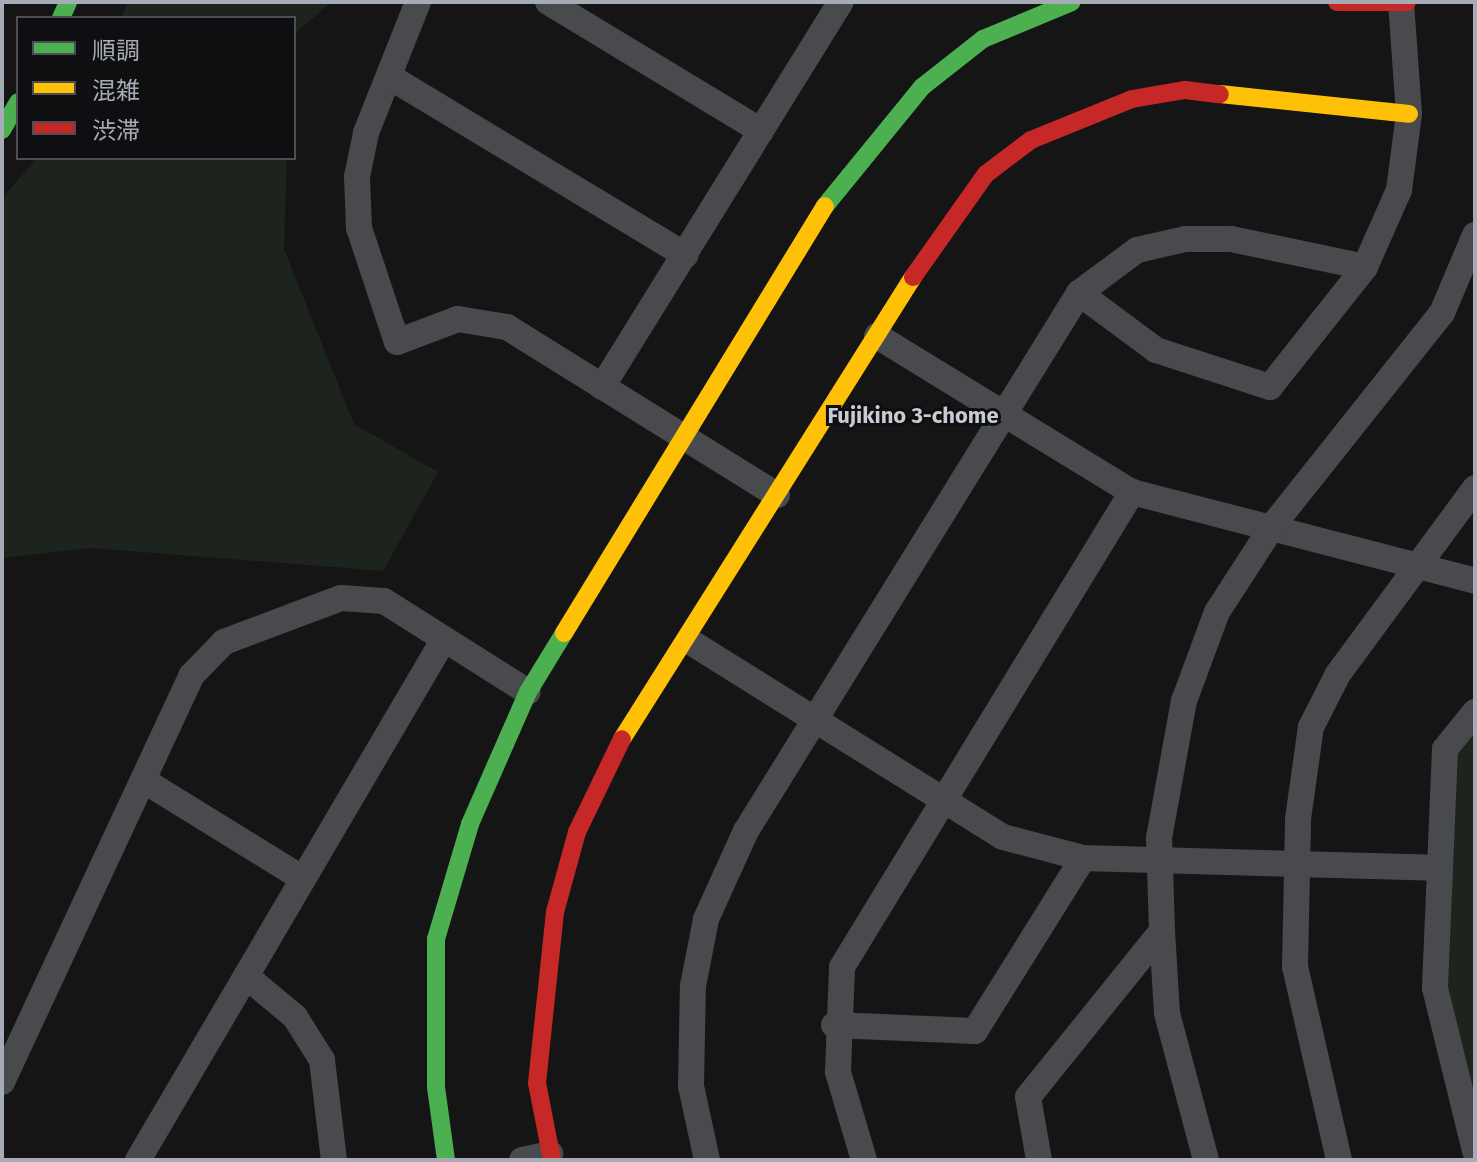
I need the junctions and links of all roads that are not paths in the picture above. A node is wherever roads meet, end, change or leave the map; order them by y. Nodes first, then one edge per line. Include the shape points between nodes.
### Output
1 (418, 2) edge
2 (548, 2) edge
3 (1072, 2) edge
4 (1337, 2) edge
5 (1403, 3) edge
6 (834, 5) edge
7 (390, 77) junction
8 (16, 106) edge
9 (1409, 114) junction
10 (2, 130) edge
11 (761, 131) junction
12 (1475, 235) edge
13 (685, 255) junction
14 (1365, 267) junction
15 (1079, 293) junction
16 (877, 336) junction
17 (602, 387) junction
18 (1003, 413) junction
19 (686, 439) junction
20 (1475, 488) edge
21 (1132, 492) junction
22 (777, 495) junction
23 (1274, 524) junction
24 (1416, 562) junction
25 (1475, 581) edge
26 (444, 639) junction
27 (689, 641) junction
28 (528, 692) junction
29 (1475, 712) edge
30 (816, 719) junction
31 (143, 780) junction
32 (943, 796) junction
33 (1083, 858) junction
34 (1160, 858) junction
35 (1297, 866) junction
36 (1436, 868) junction
37 (303, 879) junction
38 (1162, 931) junction
39 (246, 976) junction
40 (834, 1025) junction
41 (2, 1082) edge
42 (1475, 1151) edge
43 (551, 1157) edge
44 (138, 1160) edge
45 (334, 1160) edge
46 (446, 1160) edge
47 (522, 1160) edge
48 (707, 1160) edge
49 (864, 1160) edge
50 (1039, 1160) edge
51 (1206, 1160) edge
52 (1339, 1160) edge

1 - 7 street
2 - 11 street
3 - 19 main road via 983,39 922,87 826,204
4 - 5 main road
5 - 9 street
6 - 11 street
7 - 13 street
7 - 17 street via 357,177 359,228 397,342 479,318
8 - 10 main road
9 - 14 street via 1399,190
9 - 16 main road via 1185,90 1078,118 1031,140 986,174 952,215
11 - 13 street
12 - 23 street via 1442,313
13 - 17 street
14 - 15 street via 1231,239 1185,239 1137,250
14 - 15 street via 1270,387 1156,350
15 - 18 street
16 - 18 street
16 - 22 main road
17 - 19 street
18 - 21 street
18 - 30 street
19 - 22 street
19 - 28 main road
20 - 24 street
21 - 23 street
21 - 32 street
22 - 27 main road
23 - 24 street
23 - 34 street via 1217,612 1184,701
24 - 25 street
24 - 35 street via 1338,674 1311,727
26 - 28 street
26 - 31 street via 384,601 341,598 224,642 191,676
26 - 37 street
27 - 30 street
27 - 43 main road via 615,751 577,832 555,912 537,1083
28 - 46 main road via 470,824 436,939 436,1087
29 - 36 street via 1445,749
30 - 32 street
30 - 48 street via 746,831 706,919 693,986 691,1086
31 - 37 street
31 - 41 street
32 - 33 street via 1003,837
32 - 40 street via 842,967
33 - 34 street
33 - 40 street via 975,1031
34 - 35 street
34 - 38 street
35 - 36 street
35 - 52 street via 1295,967
36 - 42 street via 1435,988
37 - 39 street
38 - 50 street via 1028,1097
38 - 51 street via 1167,1013
39 - 44 street
39 - 45 street via 295,1017 322,1060
40 - 49 street via 852,1136
43 - 47 street

